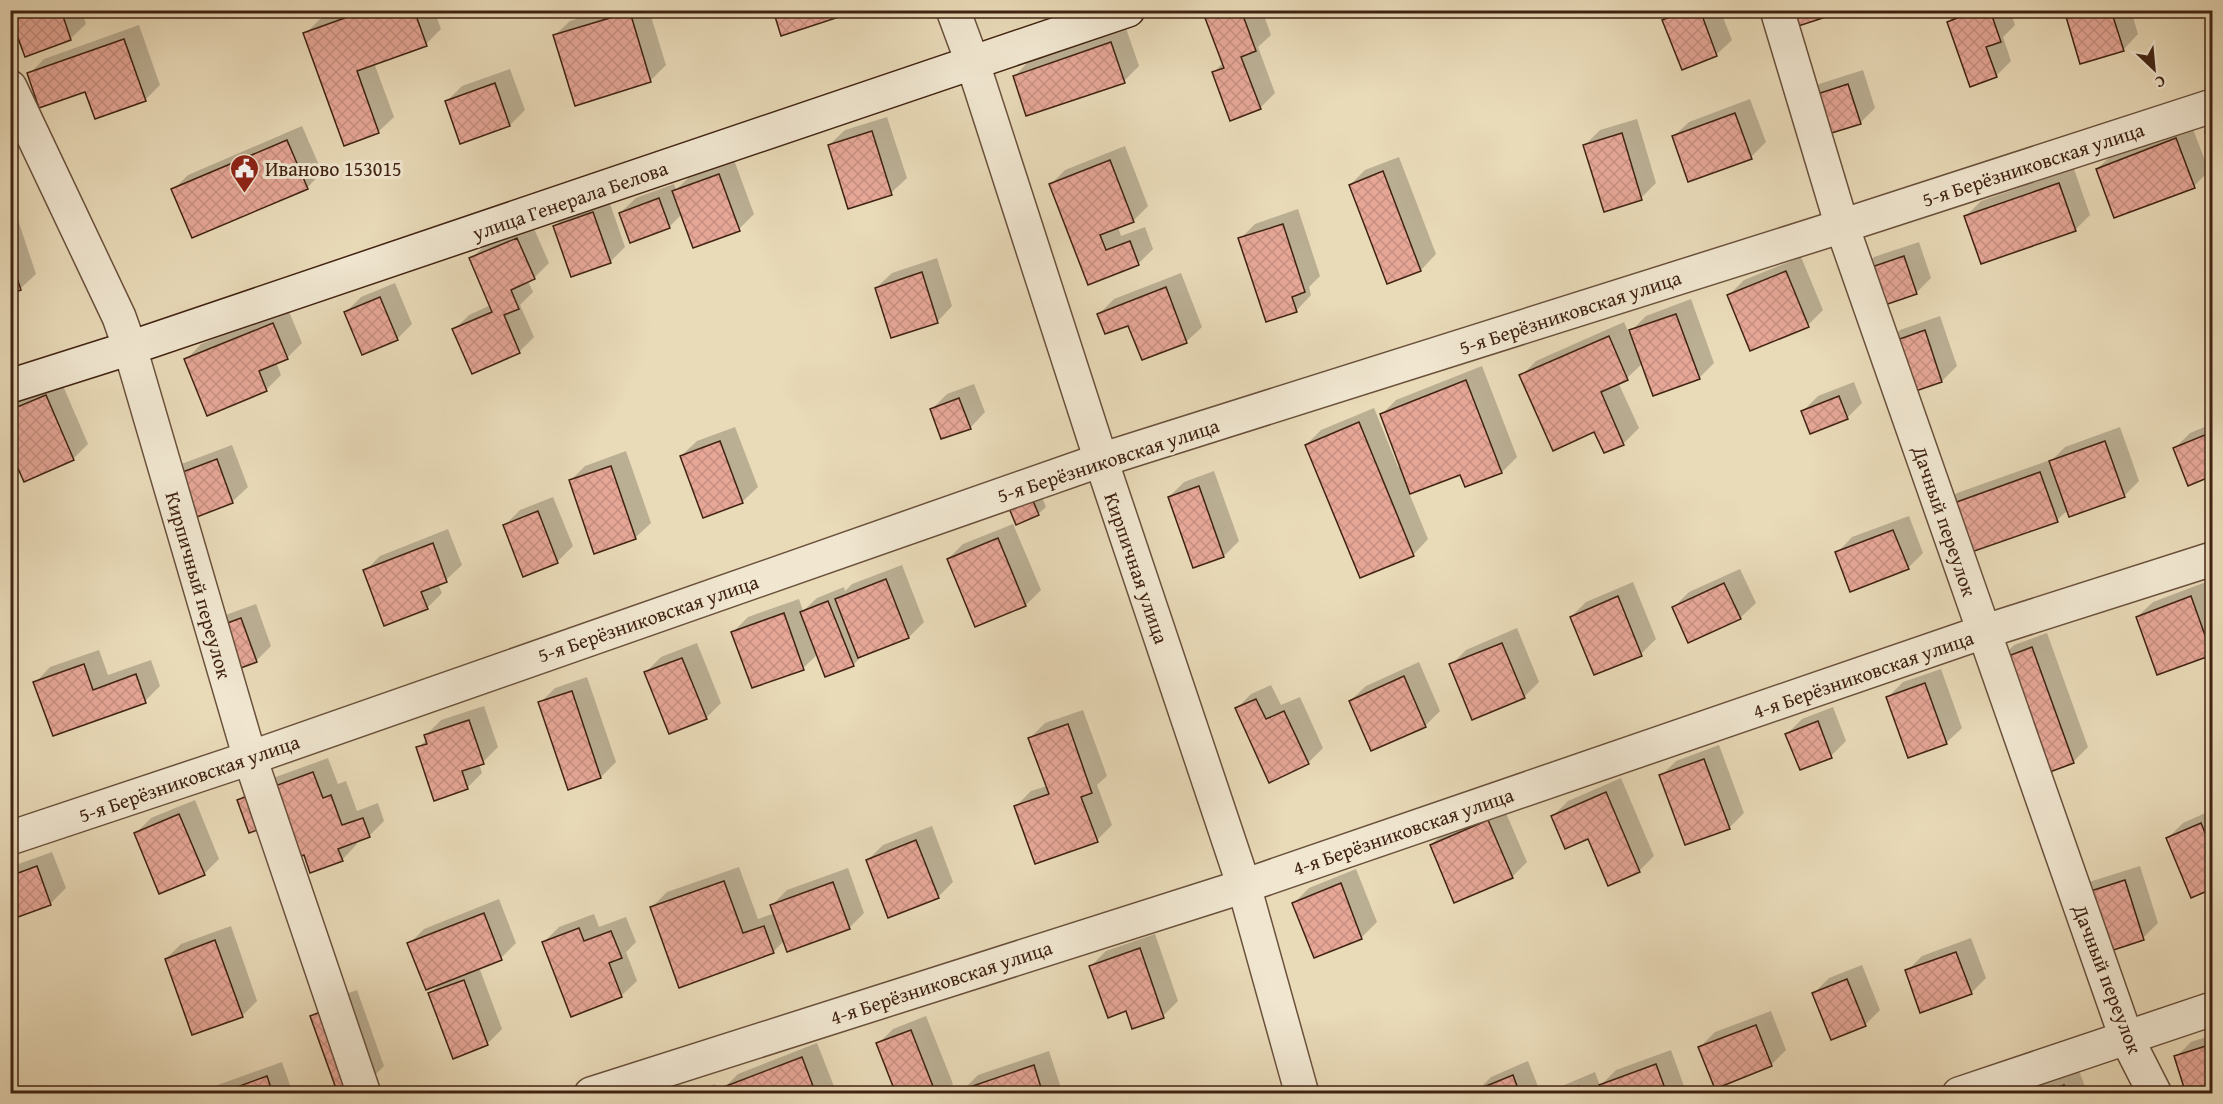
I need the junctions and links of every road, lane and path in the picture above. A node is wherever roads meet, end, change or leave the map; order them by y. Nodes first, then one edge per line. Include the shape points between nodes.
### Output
1 (953, 10) edge
2 (1128, 10) edge
3 (1777, 10) edge
4 (973, 64) junction
5 (10, 87) edge
6 (2212, 106) edge
7 (1842, 226) junction
8 (130, 348) junction
9 (10, 386) edge
10 (1101, 460) junction
11 (2212, 559) edge
12 (1983, 632) junction
13 (250, 758) junction
14 (10, 838) edge
15 (1244, 886) junction
16 (2212, 1009) edge
17 (2126, 1037) junction
18 (364, 1094) edge
19 (591, 1094) edge
20 (1302, 1094) edge
21 (1959, 1094) edge
22 (2155, 1094) edge

1 - 4 street, Кирпичная улица
2 - 4 street, улица Генерала Белова
3 - 7 street, Дачный переулок
4 - 8 street, улица Генерала Белова
4 - 10 street, Кирпичная улица
5 - 8 street, Кирпичный переулок
6 - 7 street, 5-я Берёзниковская улица
7 - 10 street, 5-я Берёзниковская улица
7 - 12 street, Дачный переулок
8 - 9 street, улица Генерала Белова
8 - 13 street, Кирпичный переулок
10 - 13 street, 5-я Берёзниковская улица
10 - 15 street, Кирпичная улица
11 - 12 street, 4-я Берёзниковская улица
12 - 15 street, 4-я Берёзниковская улица
12 - 17 street, Дачный переулок
13 - 14 street, 5-я Берёзниковская улица
13 - 18 street, Кирпичный переулок
15 - 19 street, 4-я Берёзниковская улица
15 - 20 street, Кирпичная улица
16 - 17 street
17 - 21 street
17 - 22 street, Дачный переулок

